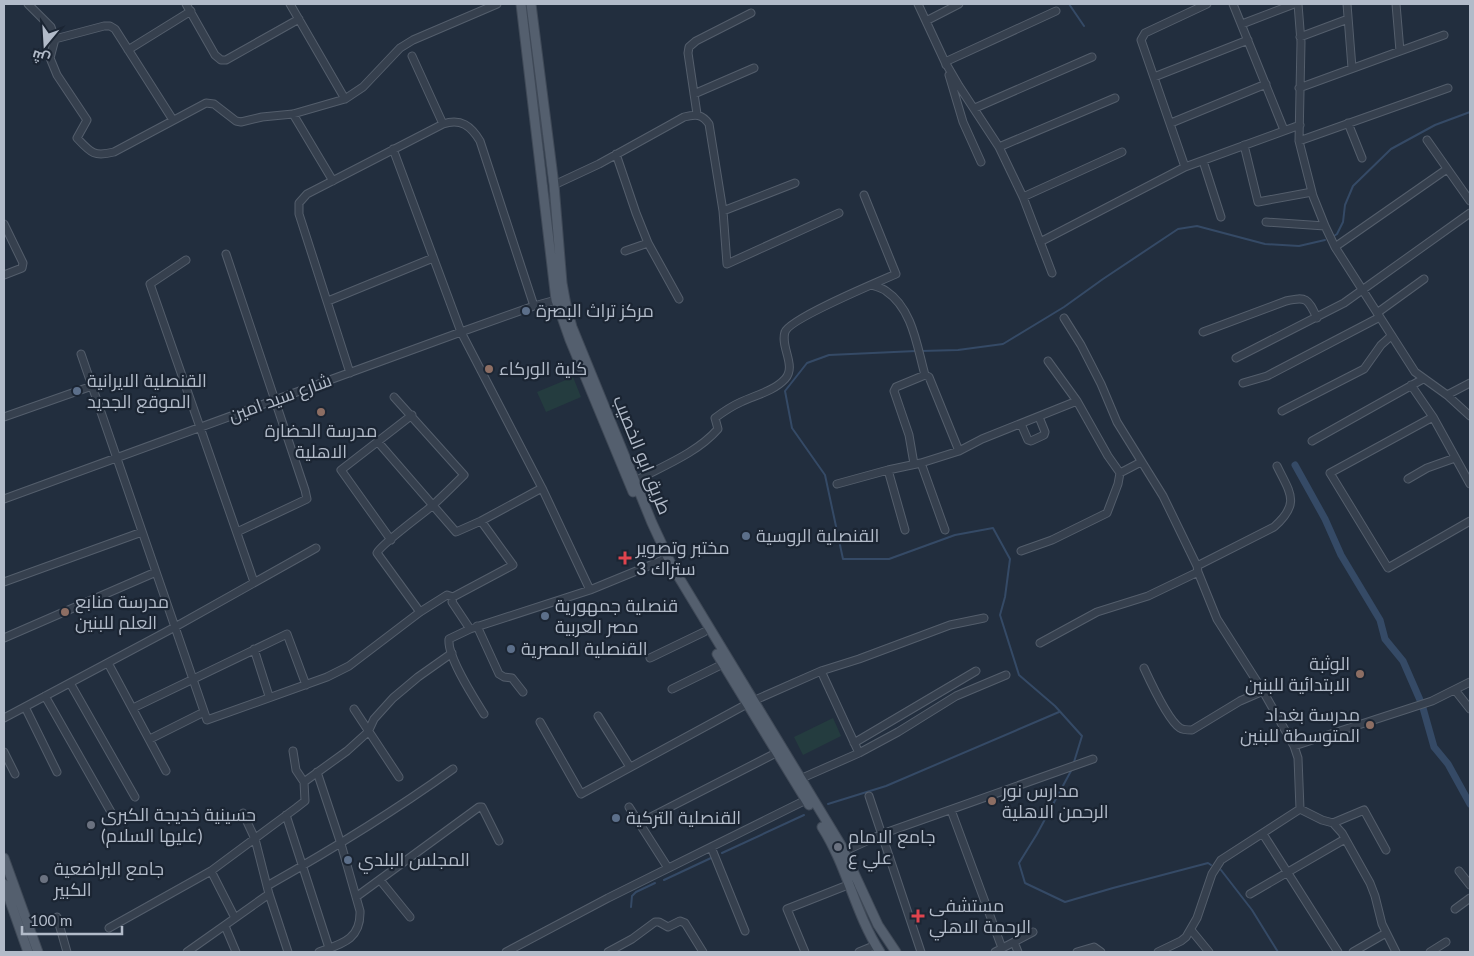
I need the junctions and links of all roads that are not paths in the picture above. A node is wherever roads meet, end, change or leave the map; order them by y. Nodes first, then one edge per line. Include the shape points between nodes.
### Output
1 (28, 4) edge
2 (186, 4) edge
3 (290, 4) edge
4 (497, 4) edge
5 (522, 4) edge
6 (531, 4) edge
7 (918, 4) edge
8 (959, 4) edge
9 (1207, 4) edge
10 (1233, 4) edge
11 (1294, 4) edge
12 (1298, 4) edge
13 (1347, 4) edge
14 (1396, 4) edge
15 (191, 11) junction
16 (1056, 11) dead end
17 (751, 12) dead end
18 (299, 19) junction
19 (1348, 19) junction
20 (926, 21) junction
21 (1242, 24) junction
22 (1444, 35) dead end
23 (1300, 37) junction
24 (55, 39) junction
25 (1248, 40) junction
26 (128, 50) junction
27 (1400, 51) junction
28 (412, 56) dead end
29 (1092, 57) dead end
30 (945, 62) junction
31 (754, 68) dead end
32 (1352, 68) junction
33 (1154, 77) junction
34 (1266, 84) junction
35 (1299, 88) junction
36 (1448, 88) dead end
37 (694, 94) junction
38 (1115, 98) dead end
39 (345, 99) junction
40 (975, 108) junction
41 (293, 114) junction
42 (697, 114) junction
43 (173, 120) junction
44 (1170, 123) junction
45 (1348, 123) junction
46 (443, 124) junction
47 (1300, 125) junction
48 (1284, 130) junction
49 (548, 135) junction
50 (537, 137) junction
51 (1427, 140) dead end
52 (1298, 141) junction
53 (1244, 145) junction
54 (999, 147) junction
55 (393, 149) junction
56 (1122, 152) dead end
57 (616, 154) junction
58 (1362, 158) dead end
59 (1203, 161) junction
60 (981, 162) dead end
61 (1185, 167) junction
62 (1447, 169) junction
63 (333, 181) junction
64 (795, 183) dead end
65 (554, 185) junction
66 (1312, 192) junction
67 (864, 195) dead end
68 (1023, 197) junction
69 (1470, 201) edge
70 (724, 211) junction
71 (1470, 212) edge
72 (839, 213) dead end
73 (1221, 217) dead end
74 (1266, 222) dead end
75 (4, 224) edge
76 (1325, 226) junction
77 (1040, 242) junction
78 (648, 243) junction
79 (1335, 247) junction
80 (624, 251) dead end
81 (226, 254) dead end
82 (433, 258) junction
83 (186, 260) dead end
84 (1052, 273) dead end
85 (4, 275) edge
86 (1424, 279) dead end
87 (872, 284) junction
88 (1362, 289) junction
89 (679, 299) dead end
90 (556, 300) junction
91 (328, 301) junction
92 (534, 306) junction
93 (1379, 315) junction
94 (1064, 318) dead end
95 (1317, 318) junction
96 (461, 332) junction
97 (1203, 332) dead end
98 (1391, 336) junction
99 (81, 354) dead end
100 (1236, 358) dead end
101 (1048, 362) dead end
102 (350, 372) junction
103 (925, 375) junction
104 (1423, 378) junction
105 (1243, 383) dead end
106 (1470, 383) edge
107 (1412, 385) junction
108 (92, 386) junction
109 (1447, 396) junction
110 (394, 397) dead end
111 (275, 400) junction
112 (1077, 401) junction
113 (1282, 411) dead end
114 (412, 415) junction
115 (1470, 416) edge
116 (4, 417) edge
117 (1039, 417) junction
118 (1433, 417) junction
119 (1021, 424) junction
120 (200, 427) junction
121 (1312, 441) dead end
122 (378, 442) junction
123 (615, 442) junction
124 (959, 451) junction
125 (117, 458) junction
126 (1455, 458) junction
127 (1141, 462) junction
128 (918, 464) junction
129 (1277, 466) dead end
130 (888, 470) junction
131 (1120, 473) junction
132 (1408, 479) dead end
133 (635, 481) junction
134 (836, 484) dead end
135 (1470, 484) edge
136 (542, 488) junction
137 (4, 499) edge
138 (433, 505) junction
139 (481, 521) junction
140 (1470, 521) edge
141 (905, 530) dead end
142 (945, 530) dead end
143 (142, 532) junction
144 (236, 532) junction
145 (390, 540) junction
146 (316, 548) dead end
147 (1021, 551) dead end
148 (662, 560) junction
149 (1197, 569) junction
150 (156, 572) junction
151 (4, 582) edge
152 (254, 582) junction
153 (590, 590) junction
154 (453, 597) junction
155 (420, 612) junction
156 (984, 618) dead end
157 (175, 627) junction
158 (474, 628) junction
159 (704, 632) junction
160 (4, 638) edge
161 (1040, 643) dead end
162 (254, 649) junction
163 (452, 653) junction
164 (650, 658) dead end
165 (108, 663) junction
166 (723, 664) junction
167 (1144, 668) dead end
168 (821, 671) junction
169 (976, 671) dead end
170 (1006, 675) dead end
171 (193, 680) junction
172 (1470, 682) edge
173 (70, 683) junction
174 (306, 684) junction
175 (672, 689) dead end
176 (1455, 690) junction
177 (1263, 691) junction
178 (522, 692) dead end
179 (45, 696) junction
180 (269, 696) junction
181 (750, 703) junction
182 (25, 707) junction
183 (133, 708) junction
184 (354, 708) dead end
185 (1470, 710) edge
186 (204, 712) junction
187 (484, 714) dead end
188 (598, 716) dead end
189 (4, 718) edge
190 (540, 722) dead end
191 (368, 732) junction
192 (150, 739) junction
193 (854, 743) junction
194 (1294, 746) junction
195 (293, 751) dead end
196 (4, 752) edge
197 (776, 752) junction
198 (859, 753) junction
199 (1093, 759) dead end
200 (630, 768) junction
201 (452, 769) dead end
202 (166, 771) dead end
203 (57, 772) dead end
204 (318, 772) junction
205 (15, 774) dead end
206 (399, 777) dead end
207 (800, 779) junction
208 (304, 782) junction
209 (869, 796) dead end
210 (135, 797) dead end
211 (806, 800) junction
212 (629, 807) dead end
213 (1300, 808) junction
214 (951, 810) junction
215 (111, 812) dead end
216 (243, 813) dead end
217 (286, 815) junction
218 (1333, 823) junction
219 (639, 824) junction
220 (882, 834) junction
221 (1263, 834) junction
222 (255, 839) junction
223 (1346, 839) junction
224 (499, 841) dead end
225 (341, 844) junction
226 (711, 846) junction
227 (1386, 850) dead end
228 (845, 851) junction
229 (4, 858) edge
230 (302, 866) junction
231 (668, 868) junction
232 (211, 871) junction
233 (1458, 871) dead end
234 (1287, 873) junction
235 (380, 880) junction
236 (854, 882) junction
237 (4, 884) edge
238 (1470, 885) edge
239 (268, 890) junction
240 (1250, 894) dead end
241 (356, 897) junction
242 (1470, 898) edge
243 (7, 901) edge
244 (1455, 909) dead end
245 (57, 917) dead end
246 (410, 917) dead end
247 (235, 918) junction
248 (224, 926) junction
249 (108, 928) dead end
250 (1191, 930) junction
251 (745, 931) dead end
252 (1033, 932) dead end
253 (1386, 934) junction
254 (1014, 942) junction
255 (1446, 942) dead end
256 (329, 948) junction
257 (878, 950) edge
258 (998, 950) edge
259 (28, 952) edge
260 (38, 952) edge
261 (67, 952) edge
262 (187, 952) edge
263 (236, 952) edge
264 (288, 952) edge
265 (319, 952) edge
266 (506, 952) edge
267 (608, 952) edge
268 (703, 952) edge
269 (805, 952) edge
270 (859, 952) edge
271 (896, 952) edge
272 (921, 952) edge
273 (1018, 952) edge
274 (1078, 952) edge
275 (1101, 952) edge
276 (1158, 952) edge
277 (1209, 952) edge
278 (1338, 952) edge
279 (1353, 952) edge
280 (1396, 952) edge
281 (1430, 952) edge

1 - 24 street via 51,26
2 - 15 street
3 - 18 street
4 - 39 street via 400,48 363,87
5 - 50 main road, طريق ابو الخصيب
6 - 49 main road, طريق ابو الخصيب
7 - 20 street
8 - 20 street
9 - 33 street via 1145,33 1141,40
10 - 21 street
11 - 21 street
12 - 23 street
13 - 19 street
14 - 27 street
15 - 18 street via 215,55 221,60
15 - 26 street
16 - 30 street
17 - 37 street via 691,44 688,53
18 - 39 street
19 - 23 street
19 - 32 street
20 - 30 street
21 - 25 street
22 - 27 street
23 - 35 street
24 - 26 street via 110,26
24 - 43 street via 50,58 87,120 77,138 89,151 101,155 114,152
25 - 33 street
25 - 34 street
26 - 43 street
27 - 32 street
28 - 46 street
29 - 40 street
30 - 40 street
30 - 60 street via 963,122
31 - 37 street
32 - 35 street
33 - 44 street
34 - 44 street
34 - 48 street
35 - 47 street
36 - 45 street
37 - 42 street
38 - 54 street
39 - 41 street
40 - 54 street
41 - 43 street via 241,122 214,104 206,103
41 - 63 street
42 - 57 street via 684,117
42 - 70 street via 709,124
44 - 61 street
45 - 52 street
45 - 58 street
46 - 55 street
46 - 92 street via 455,121 467,124 480,141
47 - 48 street
47 - 52 street
48 - 53 street
49 - 50 main road
49 - 65 main road, طريق ابو الخصيب
50 - 90 main road, طريق ابو الخصيب
51 - 62 street
52 - 66 street
53 - 59 street
53 - 66 street via 1258,202
54 - 68 street
55 - 63 street
55 - 82 street
56 - 68 street
57 - 65 street
57 - 78 street
59 - 61 street
59 - 73 street
61 - 77 street
62 - 69 street
62 - 79 street
63 - 91 street via 302,198 298,209
64 - 70 street
65 - 123 main road, طريق ابو الخصيب via 566,306
66 - 76 street
67 - 87 street via 896,274
68 - 77 street
70 - 72 street via 727,264
71 - 88 street
74 - 76 street
75 - 85 street via 24,263 22,268
76 - 79 street
77 - 84 street
78 - 80 street
78 - 89 street
79 - 88 street
81 - 111 street
82 - 91 street
82 - 96 street
83 - 120 street via 150,284
86 - 93 street
87 - 103 street via 887,292 910,320
87 - 133 street via 794,322 785,332 784,344 790,367 787,378 726,410 715,418 718,429 712,436
88 - 93 street
88 - 95 street
90 - 92 street, شارع سيد امين
90 - 123 main road, طريق ابو الخصيب
91 - 102 street
92 - 96 street, شارع سيد امين
93 - 98 street
93 - 105 street via 1267,376
94 - 127 street
95 - 97 street via 1308,301 1299,298
95 - 100 street
96 - 102 street, شارع سيد امين
96 - 136 street
98 - 104 street via 1414,372
98 - 113 street via 1364,369
99 - 108 street
101 - 112 street
102 - 111 street, شارع سيد امين
103 - 124 street via 929,377
103 - 128 street via 896,387 894,391
104 - 107 street
104 - 109 street
106 - 109 street
107 - 118 street
107 - 121 street
108 - 116 street
108 - 125 street
109 - 115 street
110 - 114 street
111 - 120 street, شارع سيد امين
111 - 144 street via 306,499
112 - 117 street
112 - 131 street
114 - 122 street
114 - 138 street via 464,475
117 - 119 street
117 - 119 street via 1044,435 1030,441
118 - 126 street
118 - 140 street via 1330,473 1388,568
119 - 124 street
120 - 125 street, شارع سيد امين
120 - 144 street
122 - 138 street
122 - 145 street via 341,470
123 - 133 main road, طريق ابو الخصيب
123 - 148 main road, طريق ابو الخصيب
124 - 128 street
125 - 137 street, شارع سيد امين
125 - 143 street
126 - 132 street
126 - 135 street
127 - 131 street
127 - 149 street via 1164,496
128 - 130 street
128 - 142 street
129 - 149 street via 1291,496 1291,503 1281,521
130 - 134 street
130 - 141 street
131 - 147 street via 1107,513
133 - 181 main road, طريق ابو الخصيب via 672,566
136 - 139 street
136 - 153 street
138 - 139 street via 456,532
138 - 145 street
139 - 154 street via 512,566
143 - 150 street
143 - 151 street
144 - 152 street
145 - 155 street via 377,553
146 - 152 street
148 - 153 street
148 - 159 main road, طريق ابو الخصيب
149 - 161 street via 1148,596 1098,612
149 - 177 street via 1217,619
150 - 157 street
150 - 160 street
152 - 157 street
153 - 158 street
154 - 155 street via 446,595
154 - 158 street via 452,602
155 - 174 street via 349,666
156 - 168 street via 950,625
157 - 165 street
157 - 171 street
158 - 163 street via 450,639
158 - 178 street via 499,674 512,678
159 - 164 street
159 - 166 main road, طريق ابو الخصيب
162 - 171 street
162 - 174 street via 287,634
162 - 180 street
163 - 187 street
163 - 191 street via 393,698
165 - 173 street
165 - 183 street
166 - 175 street
166 - 181 main road, طريق ابو الخصيب
167 - 177 street via 1177,726 1187,730
168 - 181 street
168 - 193 street
169 - 193 street
170 - 198 street via 956,696
171 - 183 street
171 - 186 street
172 - 176 street
173 - 179 street
173 - 210 street
174 - 180 street
176 - 185 street
176 - 194 street via 1432,701
177 - 194 street
179 - 182 street
179 - 215 street
180 - 186 street via 207,720
181 - 197 main road, طريق ابو الخصيب
181 - 200 street
181 - 207 main road, طريق ابو الخصيب
182 - 189 street
182 - 203 street
183 - 192 street
184 - 191 street
186 - 192 street
188 - 200 street
190 - 200 street via 581,794
191 - 204 street
191 - 206 street
192 - 202 street
193 - 198 street
194 - 213 street via 1298,758
195 - 208 street via 296,770
196 - 205 street
197 - 211 main road, طريق ابو الخصيب
197 - 219 street
198 - 207 street
199 - 214 street
201 - 225 street
204 - 208 street
204 - 225 street
207 - 228 main road, طريق ابو الخصيب
208 - 217 street via 305,801
209 - 220 street
211 - 226 street
211 - 236 main road, طريق ابو الخصيب
212 - 219 street
213 - 218 street
213 - 221 street
214 - 220 street
214 - 258 street
216 - 222 street
217 - 222 street
217 - 230 street
218 - 223 street
218 - 227 street via 1364,810
219 - 231 street
220 - 228 street
220 - 272 street
221 - 234 street
221 - 250 street via 1216,866
222 - 232 street
222 - 239 street
223 - 234 street
223 - 253 street via 1370,883
224 - 235 street via 479,807
225 - 230 street
225 - 241 street
226 - 231 street
226 - 251 street
228 - 236 main road, طريق ابو الخصيب
229 - 260 main road
230 - 239 street
230 - 256 street
231 - 266 street
232 - 247 street
232 - 249 street
233 - 238 street
234 - 240 street
234 - 278 street
235 - 241 street
235 - 246 street
236 - 257 main road, طريق ابو الخصيب via 867,928
236 - 269 street via 787,909
236 - 271 main road, طريق ابو الخصيب
237 - 243 main road
239 - 247 street
239 - 264 street
241 - 256 street via 360,918 355,932 348,941
242 - 244 street
243 - 259 main road
245 - 261 street
247 - 248 street
248 - 262 street
248 - 263 street
250 - 276 street via 1181,941
250 - 277 street
252 - 254 street
253 - 279 street
253 - 280 street
254 - 258 street
254 - 273 street
255 - 281 street
256 - 265 street
257 - 270 street
267 - 268 street via 652,923 668,927 680,920
274 - 275 street via 1094,947

